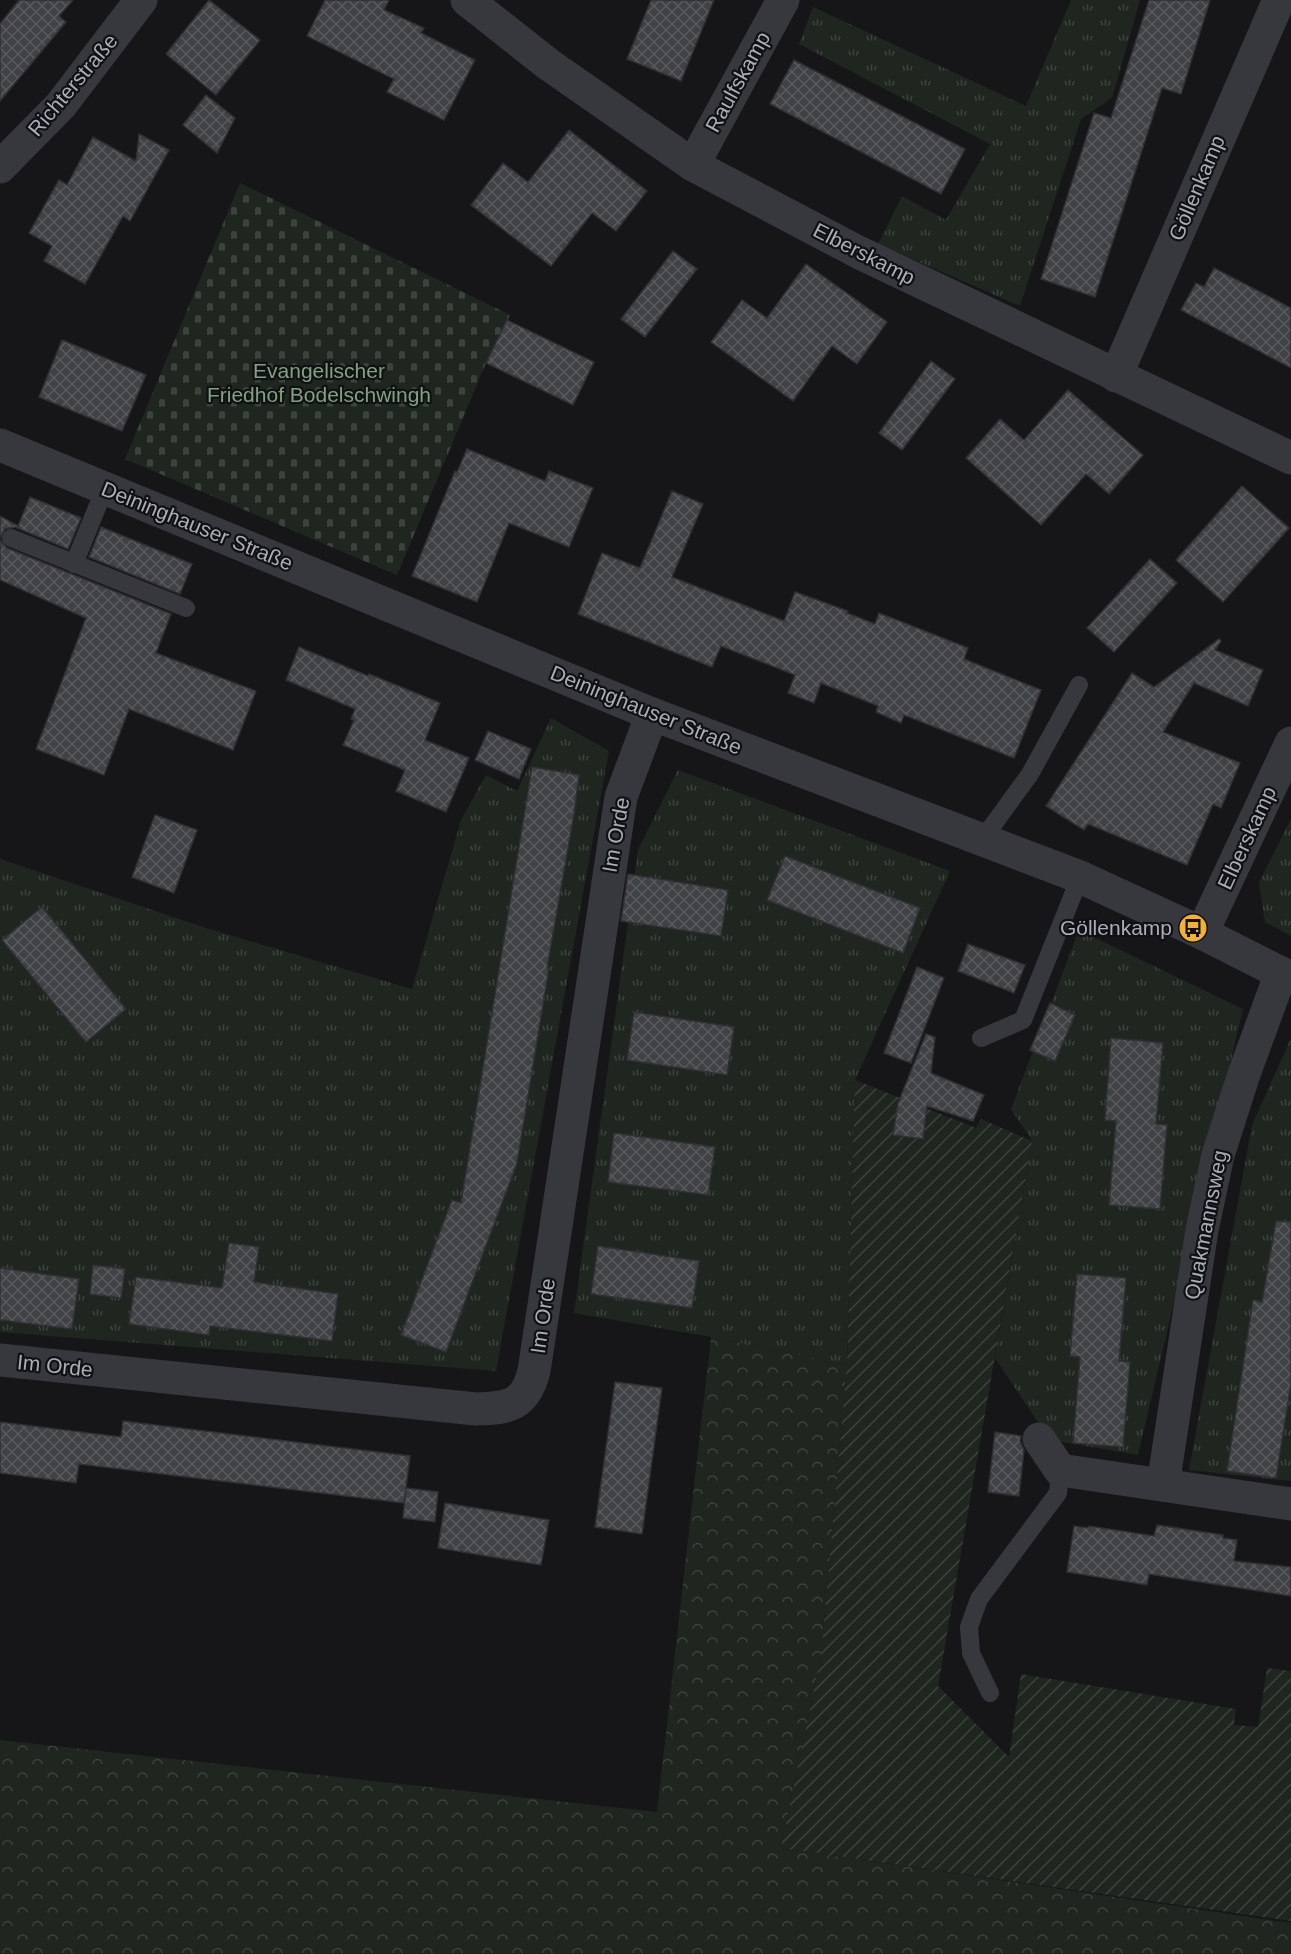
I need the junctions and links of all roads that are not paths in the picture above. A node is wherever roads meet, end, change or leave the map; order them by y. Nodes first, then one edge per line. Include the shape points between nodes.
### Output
1 (141, 0) edge
2 (467, 0) edge
3 (783, 0) edge
4 (1279, 0) edge
5 (693, 165) junction
6 (0, 167) edge
7 (1116, 376) junction
8 (0, 445) edge
9 (1291, 458) edge
10 (105, 488) junction
11 (11, 538) dead end
12 (74, 564) junction
13 (186, 608) dead end
14 (1079, 685) dead end
15 (652, 714) junction
16 (1291, 743) edge
17 (982, 840) junction
18 (1080, 877) junction
19 (1202, 933) junction
20 (1286, 976) edge
21 (981, 1038) dead end
22 (0, 1360) edge
23 (1039, 1439) dead end
24 (1060, 1470) junction
25 (1163, 1485) junction
26 (1291, 1504) edge
27 (990, 1693) dead end

1 - 6 street, Richterstraße via 61,105
2 - 5 street, Elberskamp via 548,64
3 - 5 street, Raulfskamp
4 - 7 street, Göllenkamp
5 - 7 street, Elberskamp via 858,252
7 - 9 street, Elberskamp
8 - 10 street, Deininghauser Straße
10 - 12 lane
10 - 15 street, Deininghauser Straße
11 - 12 lane
12 - 13 lane
14 - 17 lane via 1030,774
15 - 17 street, Deininghauser Straße
15 - 22 street, Im Orde via 621,797 530,1389 514,1404 476,1409
16 - 19 street, Elberskamp
17 - 18 street, Deininghauser Straße
18 - 19 street, Deininghauser Straße
18 - 21 lane via 1023,1020
19 - 20 street, Deininghauser Straße
20 - 25 street, Quakmannsweg via 1244,1074 1218,1155 1202,1230
23 - 24 street
24 - 25 street
24 - 27 lane via 1058,1493 979,1599 969,1627 971,1653
25 - 26 street

